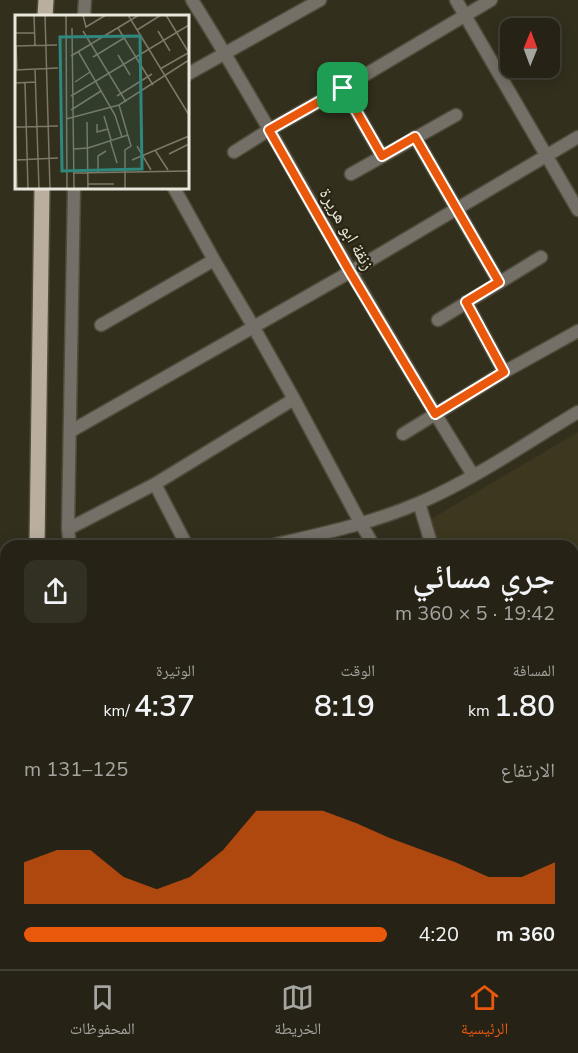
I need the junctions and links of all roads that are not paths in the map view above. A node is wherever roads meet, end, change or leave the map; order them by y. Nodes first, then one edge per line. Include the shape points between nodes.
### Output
1 (46, 0) edge
2 (85, 0) edge
3 (192, 0) edge
4 (320, 0) edge
5 (456, 0) edge
6 (491, 0) edge
7 (45, 15) edge
8 (84, 15) edge
9 (464, 15) junction
10 (225, 53) junction
11 (189, 73) edge
12 (343, 88) junction
13 (456, 115) dead end
14 (269, 130) junction
15 (415, 137) junction
16 (578, 137) edge
17 (234, 152) dead end
18 (382, 156) junction
19 (545, 156) junction
20 (351, 174) dead end
21 (42, 189) edge
22 (74, 189) edge
23 (175, 189) edge
24 (457, 209) junction
25 (578, 210) edge
26 (541, 257) dead end
27 (214, 260) junction
28 (350, 272) junction
29 (499, 282) junction
30 (466, 302) junction
31 (438, 320) dead end
32 (100, 325) dead end
33 (253, 326) junction
34 (578, 331) edge
35 (504, 372) junction
36 (294, 399) junction
37 (578, 412) edge
38 (435, 414) junction
39 (71, 431) junction
40 (403, 434) dead end
41 (473, 476) junction
42 (155, 484) junction
43 (419, 503) junction
44 (360, 524) junction
45 (68, 529) junction
46 (37, 540) edge
47 (69, 540) edge
48 (184, 540) edge
49 (294, 540) edge
50 (370, 540) edge
51 (430, 540) edge

1 - 7 main road
2 - 8 street
3 - 10 street, زنقة ابو هريرة
4 - 10 street
5 - 9 street
6 - 9 street
9 - 12 street
9 - 19 street
10 - 11 street
10 - 14 street, زنقة ابو هريرة
12 - 14 street
12 - 18 street
13 - 15 street
14 - 17 street
14 - 28 street, زنقة ابو هريرة
15 - 18 street
15 - 24 street
16 - 19 street
18 - 20 street
19 - 24 street
19 - 25 street
21 - 46 main road
22 - 39 street
23 - 27 street
24 - 28 street
24 - 29 street
26 - 29 street
27 - 32 street
27 - 33 street
28 - 33 street
28 - 38 street, زنقة ابو هريرة
29 - 30 street
30 - 31 street
30 - 35 street
33 - 36 street
33 - 39 street
34 - 35 street
35 - 38 street
36 - 42 street
36 - 44 street
37 - 41 street
38 - 40 street
38 - 41 street, زنقة ابو هريرة
39 - 45 street
41 - 43 street
42 - 45 street
42 - 48 street
43 - 44 street
43 - 51 street
44 - 49 street
44 - 50 street
45 - 47 street

